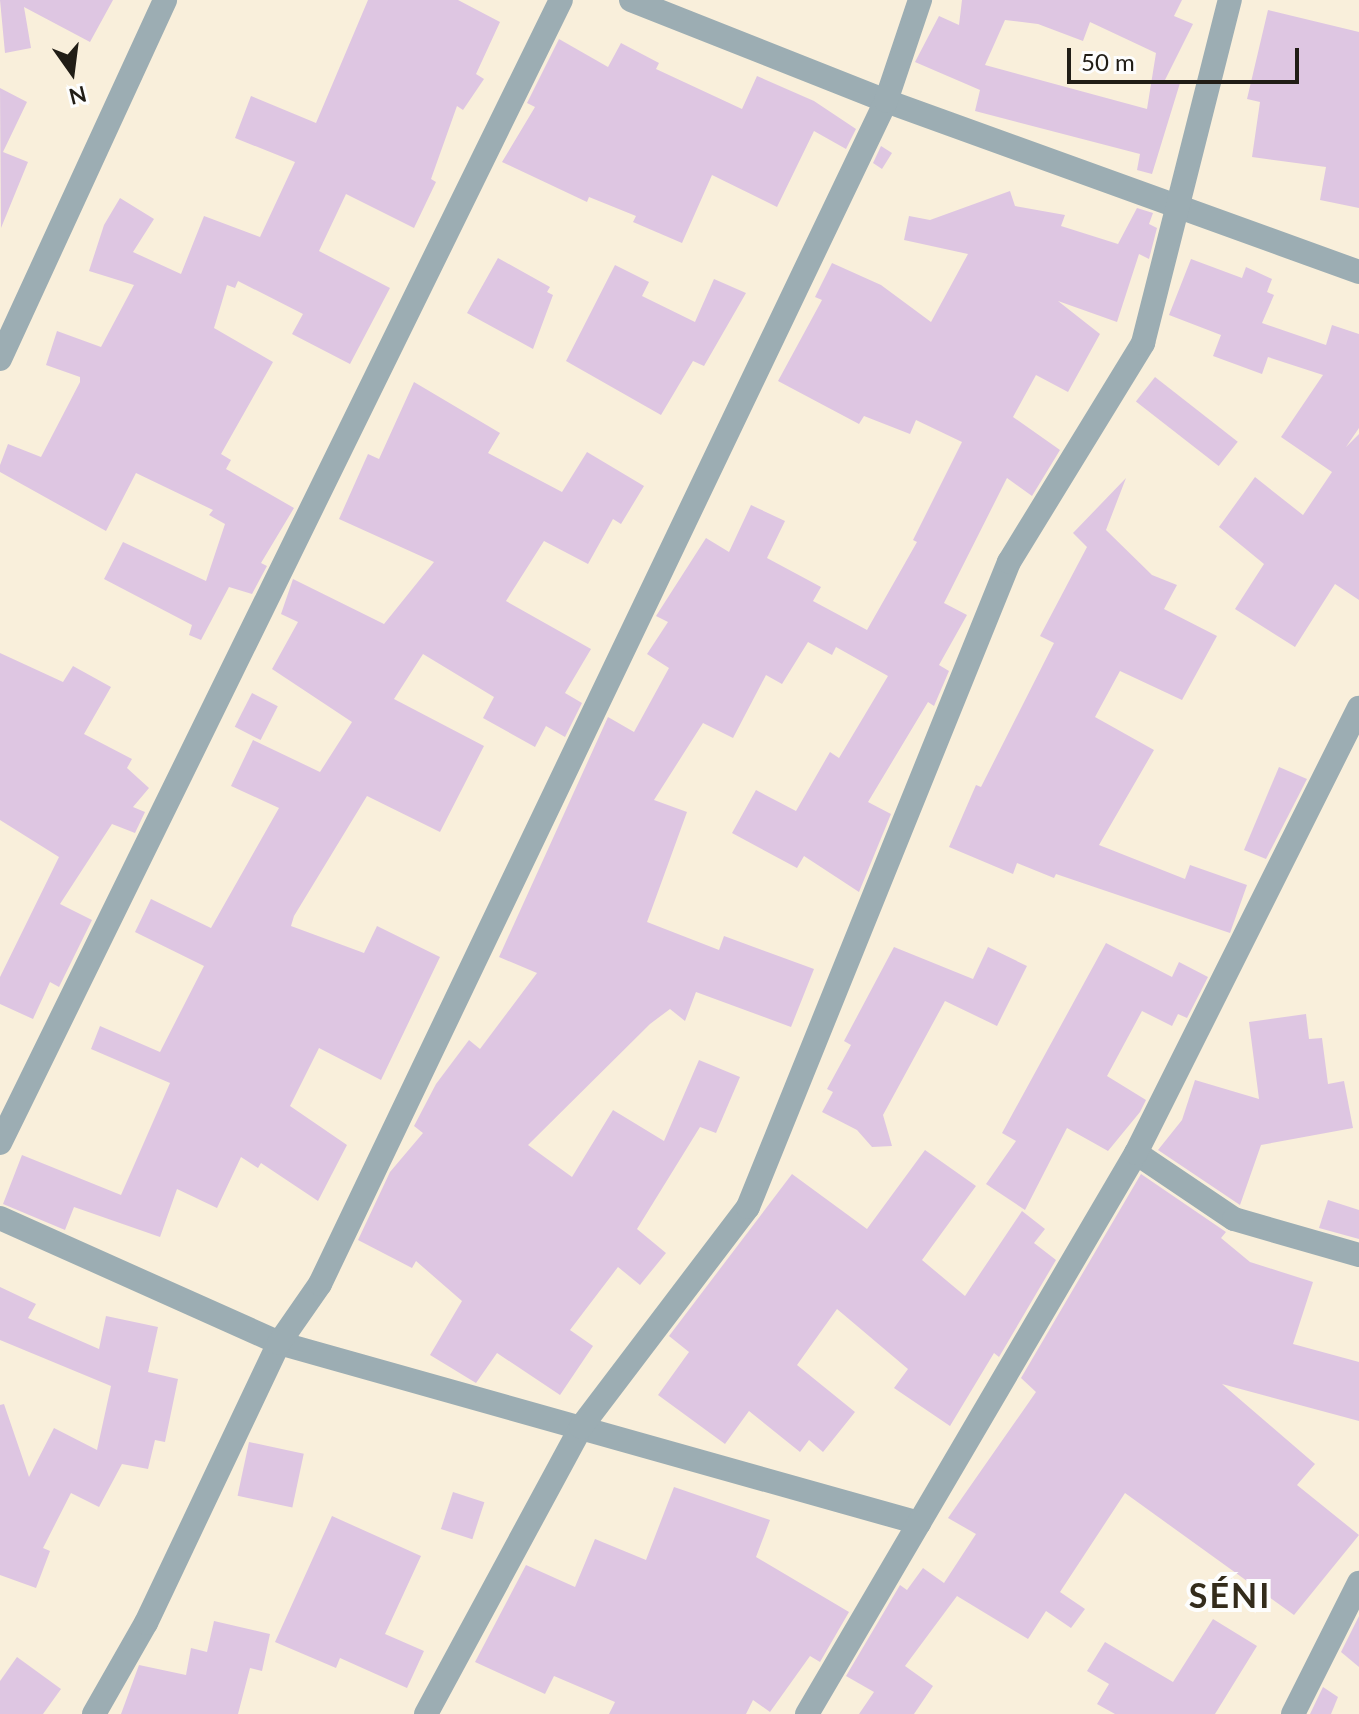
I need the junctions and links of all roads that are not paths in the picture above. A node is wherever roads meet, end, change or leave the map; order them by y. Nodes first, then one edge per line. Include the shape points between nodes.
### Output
1 (165, 0) edge
2 (561, 0) edge
3 (631, 0) edge
4 (920, 0) edge
5 (1230, 0) edge
6 (886, 101) junction
7 (1180, 206) junction
8 (1359, 272) edge
9 (0, 359) edge
10 (1359, 708) edge
11 (0, 1143) edge
12 (1136, 1153) junction
13 (0, 1218) edge
14 (1359, 1255) edge
15 (279, 1343) junction
16 (581, 1427) junction
17 (919, 1523) junction
18 (1359, 1583) edge
19 (94, 1714) edge
20 (426, 1714) edge
21 (807, 1714) edge
22 (1293, 1714) edge

1 - 9 street
2 - 11 street
3 - 6 street
4 - 6 street
5 - 7 street
6 - 7 street
6 - 15 street via 320,1284
7 - 8 street
7 - 16 street via 1143,343 1009,562 748,1207
10 - 12 street
12 - 14 street via 1234,1219
12 - 17 street
13 - 15 street
15 - 16 street
15 - 19 street via 146,1623
16 - 17 street
16 - 20 street
17 - 21 street
18 - 22 street

